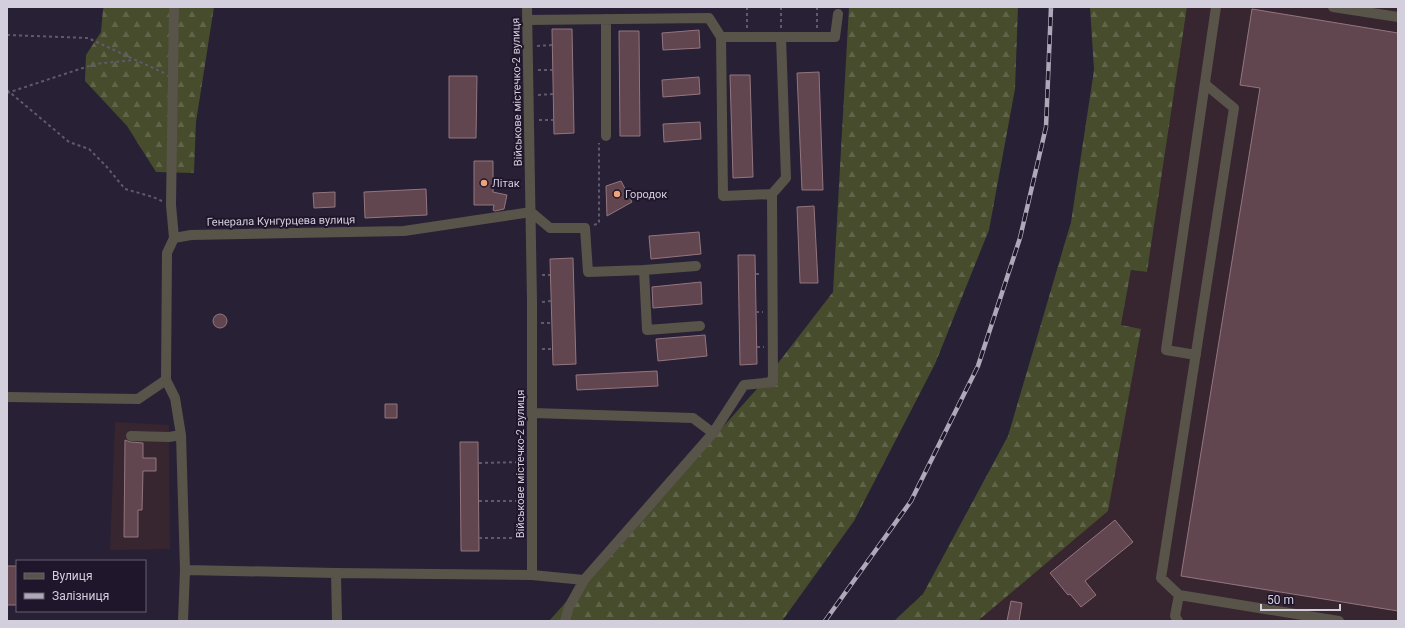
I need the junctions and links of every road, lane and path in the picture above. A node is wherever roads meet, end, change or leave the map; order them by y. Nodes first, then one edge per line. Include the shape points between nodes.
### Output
1 (174, 7) edge
2 (527, 7) edge
3 (747, 7) edge
4 (781, 7) edge
5 (817, 7) edge
6 (1216, 7) edge
7 (1333, 7) edge
8 (838, 14) dead end
9 (1398, 17) edge
10 (606, 19) junction
11 (528, 20) junction
12 (7, 35) edge
13 (721, 37) junction
14 (747, 37) junction
15 (781, 37) junction
16 (817, 37) junction
17 (552, 45) dead end
18 (528, 46) junction
19 (134, 60) junction
20 (529, 70) junction
21 (552, 70) dead end
22 (173, 77) junction
23 (1205, 84) junction
24 (8, 92) edge
25 (553, 94) dead end
26 (529, 95) junction
27 (530, 120) junction
28 (553, 120) dead end
29 (606, 136) joint
30 (772, 194) junction
31 (171, 205) junction
32 (531, 212) junction
33 (585, 228) junction
34 (174, 238) junction
35 (696, 266) dead end
36 (644, 270) junction
37 (700, 326) dead end
38 (1196, 355) junction
39 (166, 380) junction
40 (7, 397) edge
41 (533, 413) junction
42 (713, 433) junction
43 (181, 435) junction
44 (131, 436) dead end
45 (532, 462) junction
46 (479, 464) dead end
47 (479, 501) dead end
48 (532, 501) junction
49 (479, 538) dead end
50 (532, 538) junction
51 (185, 570) junction
52 (336, 573) junction
53 (532, 575) junction
54 (584, 580) junction
55 (1179, 596) junction
56 (183, 621) edge
57 (337, 621) edge
58 (565, 621) edge
59 (1178, 621) edge
60 (1339, 621) edge

1 - 22 street
2 - 11 street, Військове містечко-2 вулиця
3 - 14 path
4 - 15 path
5 - 16 path
6 - 23 street
7 - 9 street
8 - 16 street via 834,37
10 - 11 street
10 - 13 street via 709,18
10 - 29 street
11 - 18 street, Військове містечко-2 вулиця
12 - 19 path via 88,38
13 - 14 street
13 - 30 street via 723,196
14 - 15 street
15 - 16 street
15 - 30 street via 786,178
17 - 18 path
18 - 20 street, Військове містечко-2 вулиця
19 - 22 path
19 - 24 path via 95,64
20 - 21 path
20 - 26 street, Військове містечко-2 вулиця
22 - 31 street
23 - 38 street via 1234,108
23 - 38 street via 1166,350
24 - 31 path via 69,142 89,149 125,189
25 - 26 path
26 - 27 street, Військове містечко-2 вулиця
27 - 28 path
27 - 32 street, Військове містечко-2 вулиця
29 - 33 path via 598,144 599,223
30 - 42 street via 773,382 744,385
31 - 34 street
32 - 33 street via 550,228
32 - 34 street, Генерала Кунгурцева вулиця via 404,231 191,235
32 - 41 street, Військове містечко-2 вулиця
33 - 36 street via 588,272
34 - 39 street via 167,254
35 - 36 street
36 - 37 street via 647,330
38 - 55 street via 1161,578
39 - 40 street via 138,399
39 - 43 street via 175,398
41 - 42 street via 693,418
41 - 45 street, Військове містечко-2 вулиця
42 - 54 street
43 - 44 street
43 - 51 street
45 - 46 path
45 - 48 street, Військове містечко-2 вулиця
47 - 48 path
48 - 50 street, Військове містечко-2 вулиця
49 - 50 path
50 - 53 street, Військове містечко-2 вулиця
51 - 52 street
51 - 56 street
52 - 53 street
52 - 57 street
53 - 54 street
54 - 58 street via 569,607
55 - 59 street via 1175,616
55 - 60 street

